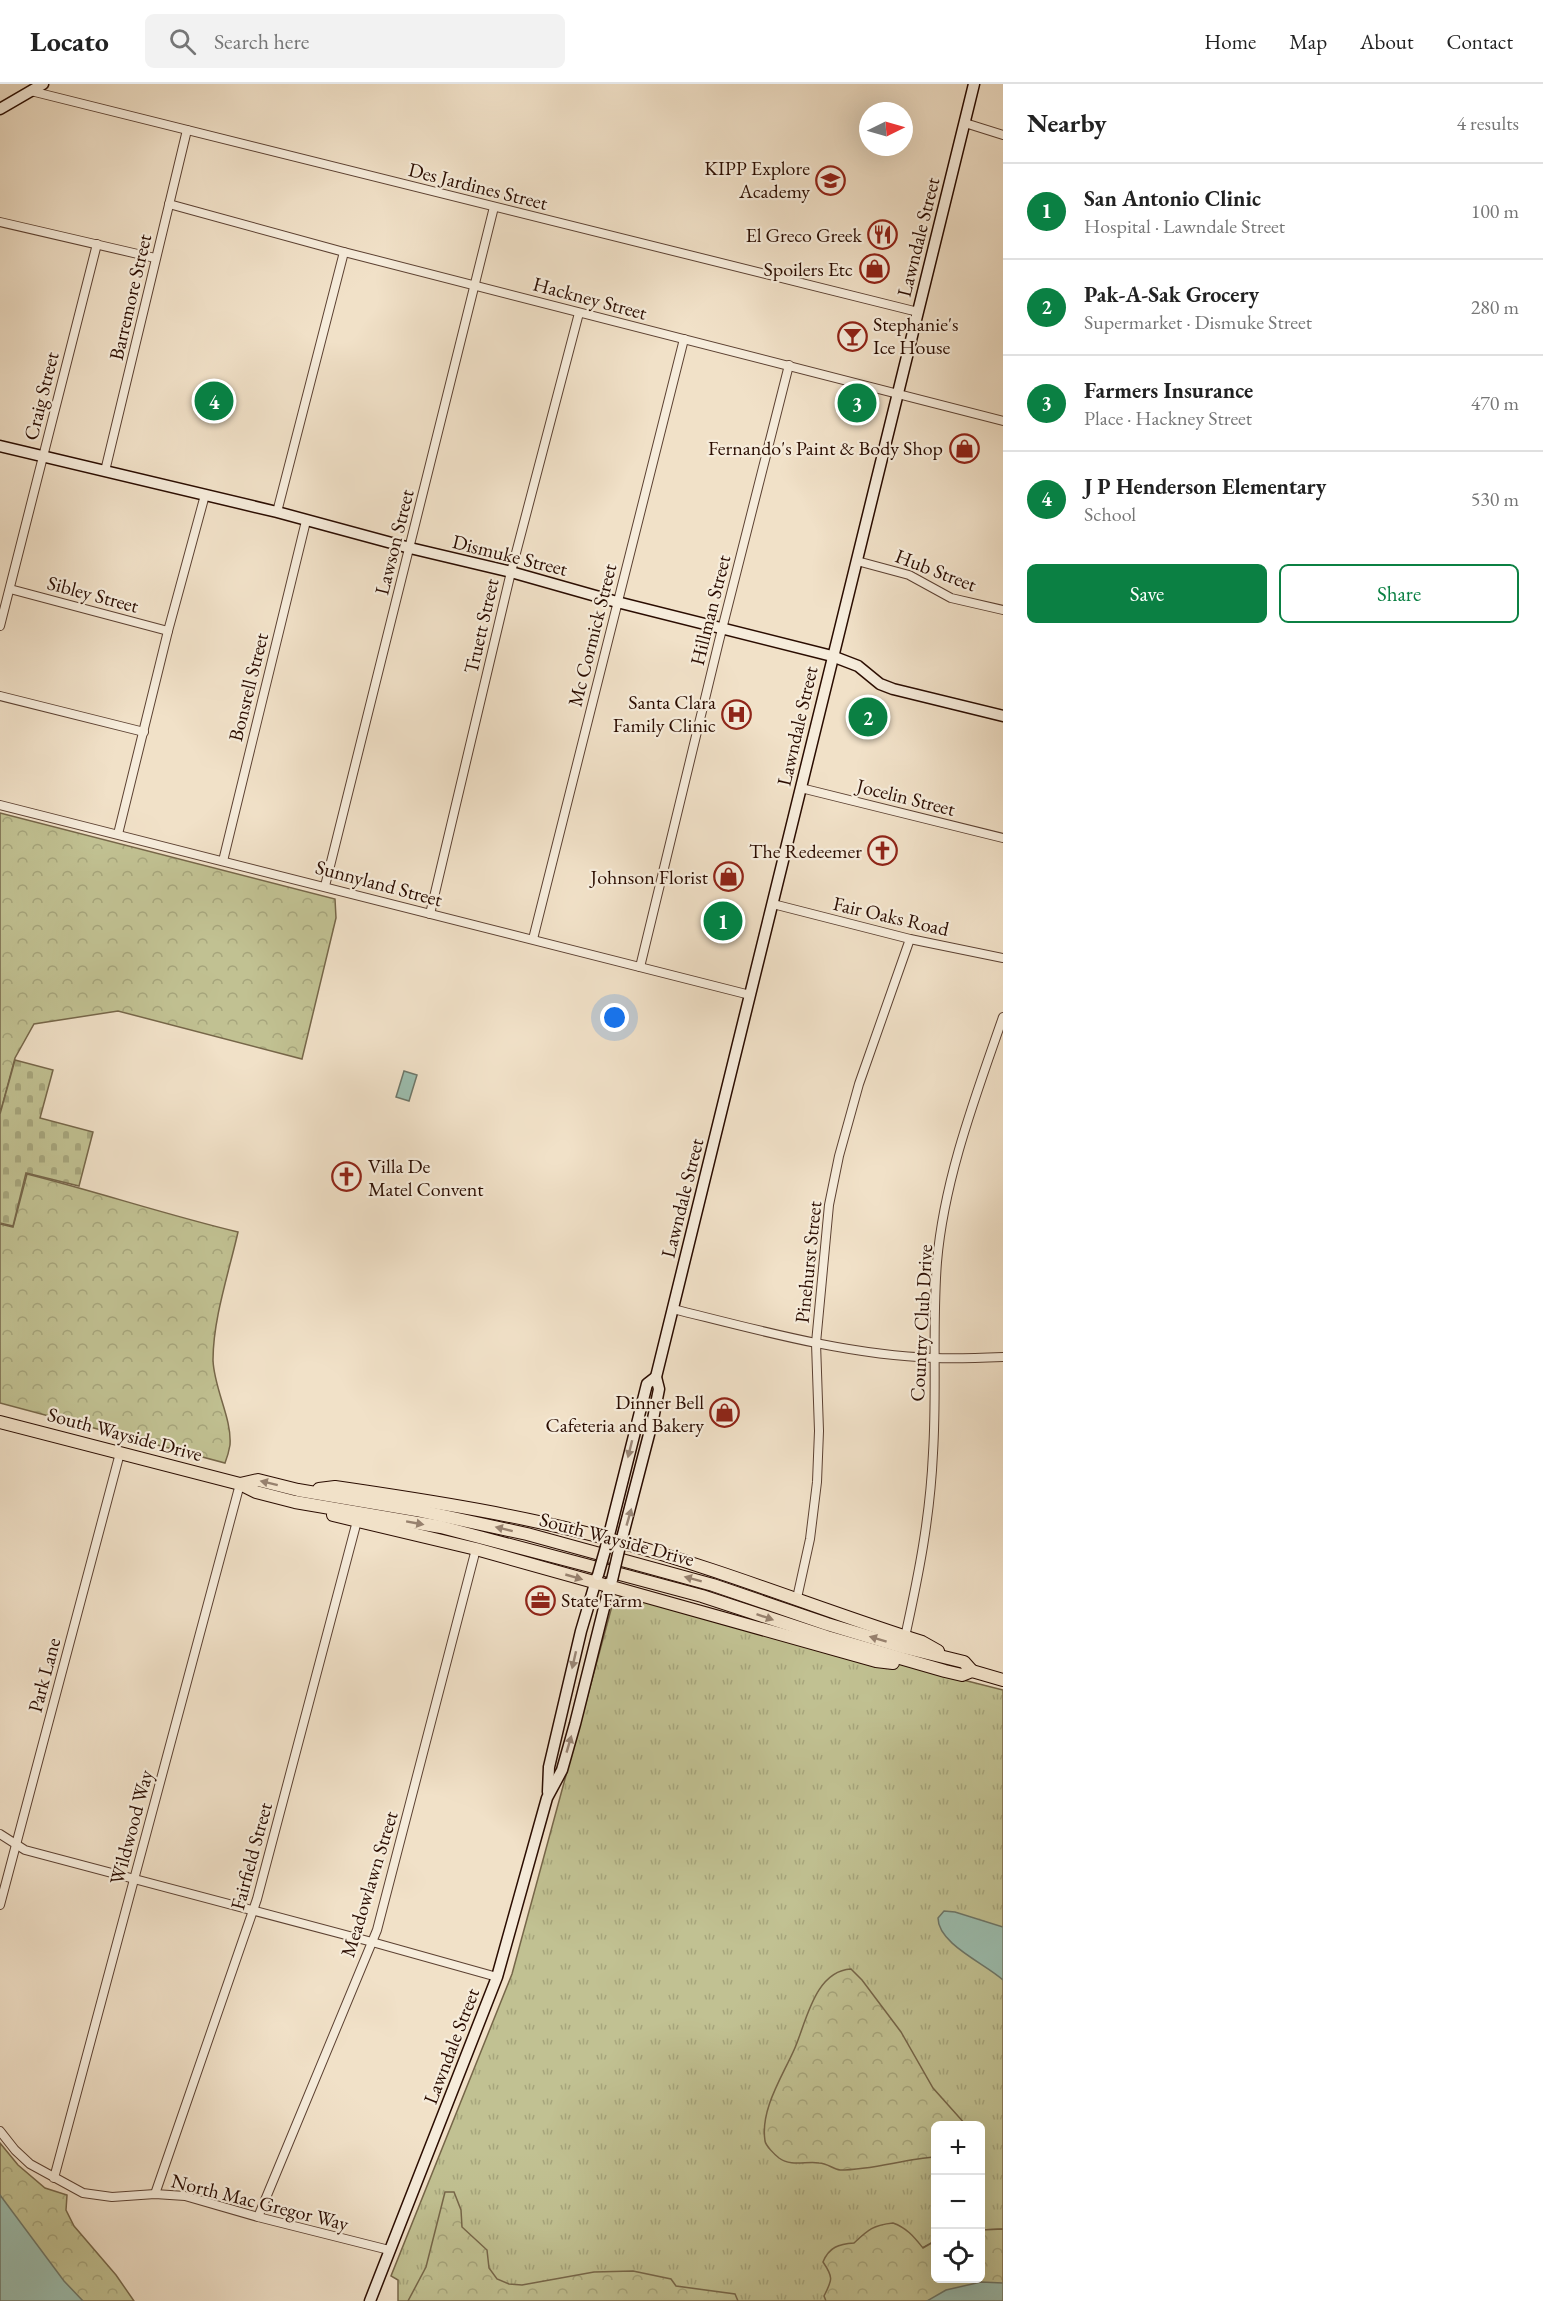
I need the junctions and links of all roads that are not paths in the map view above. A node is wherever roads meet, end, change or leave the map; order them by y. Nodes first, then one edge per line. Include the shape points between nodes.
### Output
1 (43, 84) edge
2 (974, 84) edge
3 (31, 91) junction
4 (0, 109) edge
5 (965, 123) junction
6 (187, 130) junction
7 (1003, 135) edge
8 (169, 204) junction
9 (494, 207) junction
10 (0, 222) edge
11 (97, 244) junction
12 (344, 252) junction
13 (155, 258) junction
14 (476, 285) junction
15 (918, 312) junction
16 (579, 313) junction
17 (684, 339) junction
18 (789, 365) junction
19 (898, 393) junction
20 (1003, 420) edge
21 (0, 446) edge
22 (42, 457) junction
23 (105, 471) junction
24 (205, 495) junction
25 (277, 513) junction
26 (306, 521) junction
27 (410, 548) junction
28 (857, 561) junction
29 (511, 572) junction
30 (10, 589) junction
31 (617, 602) junction
32 (1003, 610) edge
33 (0, 626) edge
34 (722, 629) junction
35 (168, 632) junction
36 (832, 656) junction
37 (0, 696) edge
38 (1003, 716) edge
39 (144, 732) junction
40 (801, 788) junction
41 (0, 805) edge
42 (118, 834) junction
43 (1003, 838) edge
44 (222, 861) junction
45 (325, 886) junction
46 (773, 904) junction
47 (430, 914) junction
48 (533, 939) junction
49 (910, 939) junction
50 (1003, 958) edge
51 (640, 967) junction
52 (750, 995) junction
53 (1003, 1017) edge
54 (673, 1309) junction
55 (816, 1343) junction
56 (1003, 1357) edge
57 (934, 1358) junction
58 (656, 1377) junction
59 (639, 1414) junction
60 (653, 1419) junction
61 (0, 1423) edge
62 (120, 1453) junction
63 (240, 1484) junction
64 (296, 1496) junction
65 (357, 1521) junction
66 (607, 1543) junction
67 (620, 1546) junction
68 (476, 1549) junction
69 (597, 1580) junction
70 (611, 1583) junction
71 (797, 1598) junction
72 (905, 1637) junction
73 (955, 1660) junction
74 (945, 1671) junction
75 (972, 1671) junction
76 (1003, 1680) edge
77 (560, 1720) junction
78 (575, 1724) junction
79 (547, 1798) junction
80 (0, 1834) edge
81 (16, 1845) junction
82 (134, 1879) junction
83 (0, 1905) edge
84 (253, 1911) junction
85 (372, 1942) junction
86 (497, 1977) junction
87 (0, 2131) edge
88 (54, 2178) junction
89 (155, 2194) junction
90 (258, 2217) junction
91 (389, 2250) junction
92 (370, 2301) edge

1 - 3 main road
2 - 5 main road, Lawndale Street
3 - 4 main road
3 - 6 street, Des Jardines Street
5 - 7 street
5 - 15 main road, Lawndale Street
6 - 8 street, Barremore Street
6 - 9 street, Des Jardines Street
8 - 12 street, Hackney Street
8 - 13 street, Barremore Street
9 - 14 street, Lawson Street
9 - 15 street, Des Jardines Street
10 - 11 street
11 - 13 street
11 - 22 street, Craig Street
12 - 14 street, Hackney Street
12 - 25 street
13 - 23 street, Barremore Street
14 - 16 street, Hackney Street
14 - 27 street, Lawson Street
15 - 19 main road, Lawndale Street
16 - 17 street, Hackney Street
16 - 29 street, Truett Street
17 - 18 street, Hackney Street
17 - 31 street, Mc Cormick Street
18 - 19 street, Hackney Street
18 - 34 street, Hillman Street
19 - 20 street, Hackney Street
19 - 28 main road, Lawndale Street
21 - 22 main road, Dismuke Street
22 - 23 main road, Dismuke Street
22 - 30 street, Craig Street
23 - 24 main road, Dismuke Street
24 - 25 main road, Dismuke Street
24 - 35 street
25 - 26 main road, Dismuke Street
26 - 27 main road, Dismuke Street
26 - 44 street, Bonsrell Street
27 - 29 main road, Dismuke Street
27 - 45 street, Lawson Street
28 - 32 street, Hub Street via 909,575 951,598
28 - 36 main road, Lawndale Street
29 - 31 main road, Dismuke Street
29 - 47 street, Truett Street
30 - 33 street, Craig Street
30 - 35 street, Sibley Street
31 - 34 main road, Dismuke Street
31 - 48 street, Mc Cormick Street
34 - 36 main road, Dismuke Street
34 - 51 street, Hillman Street
35 - 39 street
36 - 38 main road, Dismuke Street via 858,666 893,689
36 - 40 main road, Lawndale Street
37 - 39 street
39 - 42 street
40 - 43 street, Jocelin Street
40 - 46 main road, Lawndale Street
41 - 42 street, Sunnyland Street
42 - 44 street, Sunnyland Street
44 - 45 street, Sunnyland Street
45 - 47 street, Sunnyland Street
46 - 49 street, Fair Oaks Road
46 - 52 main road, Lawndale Street
47 - 48 street, Sunnyland Street
48 - 51 street, Sunnyland Street
49 - 50 street, Fair Oaks Road
49 - 55 street, Pinehurst Street via 859,1084 839,1156 829,1205
51 - 52 street, Sunnyland Street
52 - 54 main road, Lawndale Street
53 - 57 street, Country Club Drive via 953,1171 937,1260
54 - 55 street
54 - 58 main road, Lawndale Street
55 - 57 street
55 - 71 street, Pinehurst Street via 817,1482
56 - 57 street
57 - 72 street, Country Club Drive via 929,1513
58 - 59 main road, Lawndale Street via 646,1384
58 - 60 main road, Lawndale Street via 659,1389
59 - 60 main road
59 -> 66 main road, Lawndale Street
67 -> 60 main road, Lawndale Street
61 - 62 main road, South Wayside Drive
62 - 63 main road, South Wayside Drive
62 - 81 street, Park Lane
63 - 64 main road, South Wayside Drive via 256,1492
63 - 82 street, Wildwood Way
64 - 65 main road via 330,1515
64 - 66 main road via 335,1487 406,1497 478,1509
73 -> 64 main road, South Wayside Drive via 827,1624 713,1585 527,1534 416,1510
64 -> 74 main road, South Wayside Drive via 441,1527 702,1596
65 - 68 main road
65 - 84 street, Fairfield Street
66 - 67 main road
66 - 69 main road, Lawndale Street, bridge
67 - 70 main road, Lawndale Street, bridge
67 - 71 main road via 717,1570
68 -> 69 main road
68 - 85 street, Meadowlawn Street
69 - 70 main road
69 -> 77 main road, Lawndale Street
70 - 74 main road via 876,1661
70 - 78 main road, Lawndale Street
71 - 72 main road
72 - 73 main road
73 - 75 main road, South Wayside Drive via 964,1662
74 - 75 main road, South Wayside Drive via 962,1675
75 - 76 main road, South Wayside Drive
77 - 78 main road
77 - 79 main road, Lawndale Street via 549,1767
79 -> 78 main road, Lawndale Street via 561,1770
79 - 86 main road, Lawndale Street
80 - 81 street
81 - 82 street
81 - 83 street, Park Lane
82 - 84 street
82 - 88 street, Wildwood Way
84 - 85 street
84 - 89 street, Fairfield Street
85 - 86 street
85 - 90 street, Meadowlawn Street
86 - 91 main road, Lawndale Street
87 - 88 street, North Mac Gregor Way via 30,2164
88 - 89 street, North Mac Gregor Way via 83,2193 112,2197
89 - 90 street, North Mac Gregor Way via 186,2196
90 - 91 street, North Mac Gregor Way
91 - 92 main road, Lawndale Street

